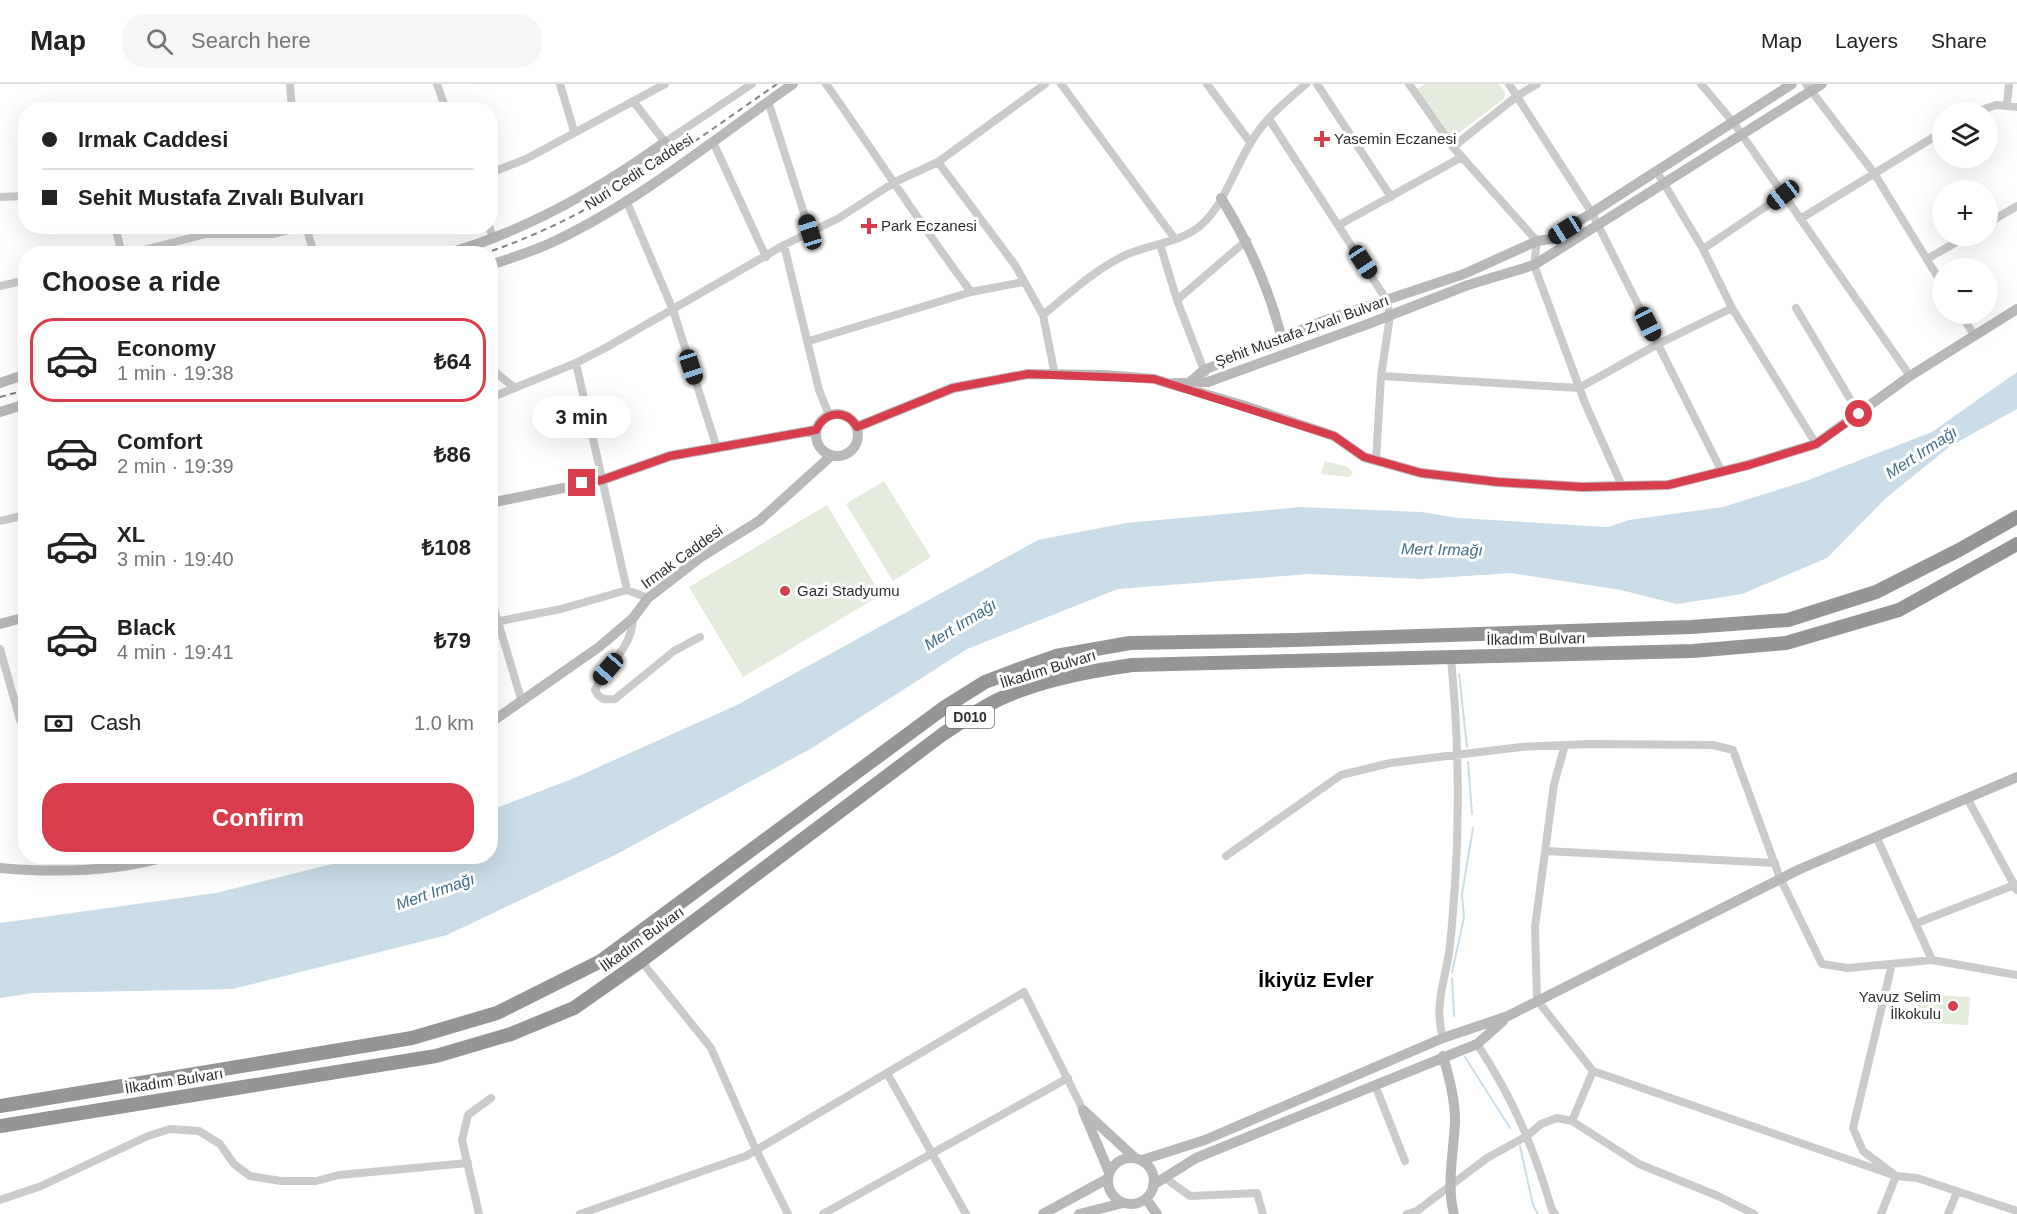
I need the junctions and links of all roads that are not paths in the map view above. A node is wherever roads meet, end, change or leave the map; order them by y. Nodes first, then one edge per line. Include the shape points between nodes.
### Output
1 (290, 84) edge
2 (437, 84) edge
3 (560, 84) edge
4 (665, 84) edge
5 (752, 84) edge
6 (793, 84) edge
7 (826, 84) edge
8 (1044, 84) edge
9 (1061, 84) edge
10 (1207, 84) edge
11 (1306, 84) edge
12 (1317, 84) edge
13 (1409, 84) edge
14 (1509, 84) edge
15 (1537, 84) edge
16 (1701, 84) edge
17 (1792, 84) edge
18 (2009, 84) edge
19 (1814, 86) edge
20 (1517, 96) junction
21 (633, 100) junction
22 (768, 101) junction
23 (291, 102) edge
24 (443, 102) edge
25 (1998, 105) edge
26 (2007, 105) junction
27 (2017, 106) edge
28 (1269, 119) junction
29 (1733, 122) junction
30 (574, 131) junction
31 (1741, 134) junction
32 (1932, 138) edge
33 (665, 142) junction
34 (713, 142) junction
35 (1250, 142) junction
36 (1453, 147) junction
37 (1462, 156) junction
38 (938, 162) junction
39 (498, 170) edge
40 (1657, 172) junction
41 (1874, 173) junction
42 (895, 182) junction
43 (1664, 183) junction
44 (1783, 195) junction
45 (18, 196) edge
46 (0, 197) edge
47 (1391, 197) junction
48 (1221, 198) junction
49 (626, 200) junction
50 (2017, 206) edge
51 (1592, 213) junction
52 (1998, 217) edge
53 (1800, 219) junction
54 (1339, 225) junction
55 (1599, 227) junction
56 (810, 232) junction
57 (206, 234) edge
58 (206, 234) edge
59 (274, 234) edge
60 (492, 234) edge
61 (493, 238) junction
62 (1175, 239) junction
63 (1246, 240) junction
64 (1537, 241) junction
65 (1160, 244) junction
66 (784, 245) junction
67 (159, 246) edge
68 (469, 246) edge
69 (1950, 246) edge
70 (1703, 249) junction
71 (766, 257) junction
72 (1927, 259) junction
73 (498, 263) edge
74 (1534, 265) junction
75 (1932, 267) edge
76 (18, 282) edge
77 (1023, 282) junction
78 (0, 286) edge
79 (971, 292) junction
80 (1386, 299) junction
81 (1177, 300) junction
82 (1732, 308) junction
83 (1796, 308) dead end
84 (2017, 309) edge
85 (673, 310) junction
86 (1043, 315) junction
87 (1390, 316) junction
88 (1968, 324) edge
89 (1974, 334) junction
90 (1282, 339) junction
91 (808, 341) junction
92 (1658, 344) junction
93 (576, 363) junction
94 (1204, 370) junction
95 (498, 374) edge
96 (1055, 375) junction
97 (1381, 376) junction
98 (1910, 376) junction
99 (18, 377) edge
100 (1191, 381) junction
101 (1208, 382) junction
102 (0, 383) edge
103 (1170, 384) junction
104 (515, 388) junction
105 (1579, 388) junction
106 (498, 395) edge
107 (18, 406) edge
108 (0, 412) edge
109 (1859, 414) junction
110 (829, 415) junction
111 (857, 427) junction
112 (816, 430) junction
113 (1816, 444) junction
114 (717, 448) junction
115 (832, 455) junction
116 (1376, 460) junction
117 (1722, 472) junction
118 (602, 480) junction
119 (1622, 486) junction
120 (498, 500) edge
121 (18, 517) edge
122 (2017, 517) edge
123 (0, 521) edge
124 (2017, 544) edge
125 (627, 590) junction
126 (648, 598) junction
127 (633, 618) junction
128 (18, 619) edge
129 (498, 621) edge
130 (0, 624) edge
131 (498, 636) edge
132 (700, 637) dead end
133 (0, 649) edge
134 (1451, 658) junction
135 (522, 702) junction
136 (18, 713) edge
137 (498, 718) edge
138 (1565, 745) junction
139 (1456, 757) junction
140 (2017, 777) edge
141 (1966, 798) junction
142 (1876, 836) junction
143 (1546, 851) junction
144 (1226, 856) dead end
145 (1776, 863) junction
146 (120, 864) edge
147 (0, 868) edge
148 (1780, 878) junction
149 (2016, 886) edge
150 (1917, 923) junction
151 (1932, 960) junction
152 (641, 961) junction
153 (1892, 964) junction
154 (2017, 975) edge
155 (1537, 1000) junction
156 (1508, 1016) junction
157 (1443, 1038) junction
158 (1477, 1044) junction
159 (1443, 1056) junction
160 (1593, 1071) junction
161 (887, 1073) junction
162 (1068, 1078) junction
163 (1375, 1085) junction
164 (491, 1098) dead end
165 (0, 1106) edge
166 (1083, 1110) junction
167 (1572, 1121) junction
168 (0, 1126) edge
169 (1527, 1136) junction
170 (756, 1150) junction
171 (932, 1154) junction
172 (1138, 1159) junction
173 (1405, 1161) dead end
174 (468, 1163) junction
175 (1108, 1175) junction
176 (1896, 1176) junction
177 (1165, 1178) junction
178 (1153, 1185) junction
179 (1450, 1188) junction
180 (1957, 1192) junction
181 (1146, 1199) junction
182 (0, 1200) edge
183 (1124, 1203) junction
184 (2017, 1211) edge
185 (479, 1214) edge
186 (580, 1214) edge
187 (788, 1214) edge
188 (823, 1214) edge
189 (966, 1214) edge
190 (1043, 1214) edge
191 (1079, 1214) edge
192 (1157, 1214) edge
193 (1263, 1214) edge
194 (1407, 1214) edge
195 (1454, 1214) edge
196 (1556, 1214) edge
197 (1755, 1214) edge
198 (1881, 1214) edge
199 (1948, 1214) edge

1 - 23 street
2 - 24 street
3 - 30 street
4 - 21 street
5 - 33 street
6 - 22 street, Nuri Cedit Caddesi
7 - 42 street
8 - 38 street
9 - 62 street
10 - 35 street
11 - 28 street
12 - 47 street
13 - 36 street
14 - 20 street
15 - 20 street
16 - 29 street
17 - 29 street, Şehit Mustafa Zıvalı Bulvarı
18 - 26 street
19 - 31 street, Şehit Mustafa Zıvalı Bulvarı
19 - 41 street
20 - 36 street
20 - 51 street
21 - 30 street
21 - 33 street
22 - 34 street, Nuri Cedit Caddesi
22 - 56 street
25 - 26 street
26 - 27 street
28 - 35 street
28 - 54 street
29 - 31 street
29 - 40 street, Şehit Mustafa Zıvalı Bulvarı
30 - 39 street via 526,159
31 - 43 street, Şehit Mustafa Zıvalı Bulvarı
31 - 44 street
32 - 41 street
33 - 61 street, Nuri Cedit Caddesi via 584,196
34 - 49 street, Nuri Cedit Caddesi
34 - 71 street
35 - 48 street
36 - 37 street
37 - 47 street
37 - 64 street
38 - 42 street
38 - 77 street via 1016,266
40 - 43 street
40 - 51 street, Şehit Mustafa Zıvalı Bulvarı
41 - 53 street
41 - 72 street
42 - 56 street
42 - 79 street via 919,223
43 - 55 street, Şehit Mustafa Zıvalı Bulvarı
43 - 70 street
44 - 53 street
44 - 70 street
45 - 46 street
47 - 54 street
48 - 62 street via 1200,226
48 - 63 street
49 - 73 street, Nuri Cedit Caddesi via 556,240
49 - 85 street
50 - 52 street
51 - 55 street
51 - 64 street, Şehit Mustafa Zıvalı Bulvarı via 1551,238
53 - 98 street
54 - 80 street
55 - 74 street, Şehit Mustafa Zıvalı Bulvarı
55 - 92 street
56 - 66 street
57 - 67 street
58 - 59 street
60 - 61 street
61 - 68 street, Nuri Cedit Caddesi
62 - 65 street
63 - 81 street
63 - 90 street via 1272,300
64 - 74 street
64 - 80 street, Şehit Mustafa Zıvalı Bulvarı via 1464,274
65 - 81 street
65 - 86 street via 1128,254 1089,277
66 - 71 street
66 - 91 street
69 - 72 street
70 - 82 street
71 - 85 street
72 - 75 street
74 - 87 street, Şehit Mustafa Zıvalı Bulvarı via 1468,285
74 - 105 street
76 - 78 street
77 - 79 street
77 - 86 street
79 - 91 street
80 - 87 street
80 - 90 street, Şehit Mustafa Zıvalı Bulvarı
81 - 94 street
82 - 92 street
82 - 113 street
83 - 109 street
84 - 89 street
85 - 93 street
85 - 114 street
86 - 96 street
87 - 97 street
87 - 101 street, Şehit Mustafa Zıvalı Bulvarı
88 - 89 street
89 - 98 street
90 - 94 street, Şehit Mustafa Zıvalı Bulvarı
91 - 110 street
92 - 105 street
92 - 117 street
93 - 104 street
93 - 118 street
94 - 100 street, Şehit Mustafa Zıvalı Bulvarı
94 - 101 street
95 - 104 street
96 - 103 street via 1134,377
96 - 111 street via 1028,374 953,388
97 - 105 street
97 - 116 street
98 - 109 street
99 - 102 street
100 - 101 street, Şehit Mustafa Zıvalı Bulvarı
100 - 103 street
103 - 116 street via 1334,436 1364,457
104 - 106 street
105 - 119 street
107 - 108 street
109 - 113 street
110 - 111 street via 848,417
110 - 112 street
111 - 115 street via 855,446 845,454
112 - 114 street
112 - 115 street via 817,443
113 - 117 street
114 - 118 street via 670,456
115 - 126 street, Irmak Caddesi via 759,521 701,557
116 - 119 street via 1421,473 1498,482
117 - 119 street via 1668,485
118 - 120 street
118 - 125 street
121 - 123 street
122 - 165 highway, İlkadım Bulvarı / D010 via 1876,592 1788,620 1691,627 1130,643 1056,656 986,682 945,707 601,961 496,1013 412,1038
124 - 134 highway, İlkadım Bulvarı / D010 via 1899,610 1786,643 1693,651
125 - 126 street
125 - 129 street via 561,609
126 - 127 street, Irmak Caddesi
127 - 132 street via 632,634 595,690 605,700 615,699 674,651
127 - 135 street, Irmak Caddesi
128 - 130 street
131 - 135 street
133 - 136 street
134 - 139 street
134 - 152 highway, İlkadım Bulvarı / D010 via 1132,665 1088,671 1024,690 987,705 943,734
135 - 137 street, Irmak Caddesi
138 - 139 street
138 - 143 street via 1554,784
138 - 145 street via 1713,745 1733,750
139 - 144 street via 1390,763 1341,776
139 - 157 street via 1455,882 1449,952 1438,1002
140 - 141 street
141 - 142 street
141 - 149 street
142 - 148 street
142 - 150 street
143 - 145 street
143 - 155 street via 1535,927
145 - 148 street
146 - 147 street via 81,870
148 - 153 street via 1822,964 1848,968
148 - 155 street
149 - 150 street
150 - 151 street
151 - 153 street
151 - 154 street
152 - 168 highway, İlkadım Bulvarı / D010 via 574,1008 510,1034 436,1056
152 - 170 street via 711,1048
153 - 176 street via 1853,1128 1863,1151
155 - 156 street
155 - 160 street
156 - 157 street
156 - 158 street
157 - 172 street via 1205,1140
158 - 159 street
158 - 169 street via 1503,1083
159 - 163 street
159 - 179 street via 1455,1118
160 - 167 street
160 - 176 street
161 - 162 street via 1024,992
161 - 170 street
161 - 171 street
162 - 166 street
162 - 171 street
163 - 173 street
163 - 177 street via 1196,1158
164 - 174 street via 468,1115 462,1140
166 - 172 street
166 - 175 street
167 - 169 street via 1557,1118 1540,1124
167 - 197 street via 1639,1164
169 - 179 street via 1487,1158
169 - 196 street
170 - 186 street
170 - 187 street
171 - 188 street
171 - 189 street
172 - 175 street via 1119,1160
172 - 178 street via 1152,1171
174 - 182 street via 339,1175 316,1181 281,1181 250,1176 234,1164 220,1144 199,1131 170,1129
174 - 185 street
175 - 183 street via 1111,1194
175 - 190 street
176 - 180 street via 1917,1178
176 - 198 street
177 - 178 street
177 - 193 street via 1190,1196 1257,1193
178 - 181 street
179 - 194 street
179 - 195 street
180 - 184 street
180 - 199 street
181 - 183 street
181 - 192 street
183 - 191 street

